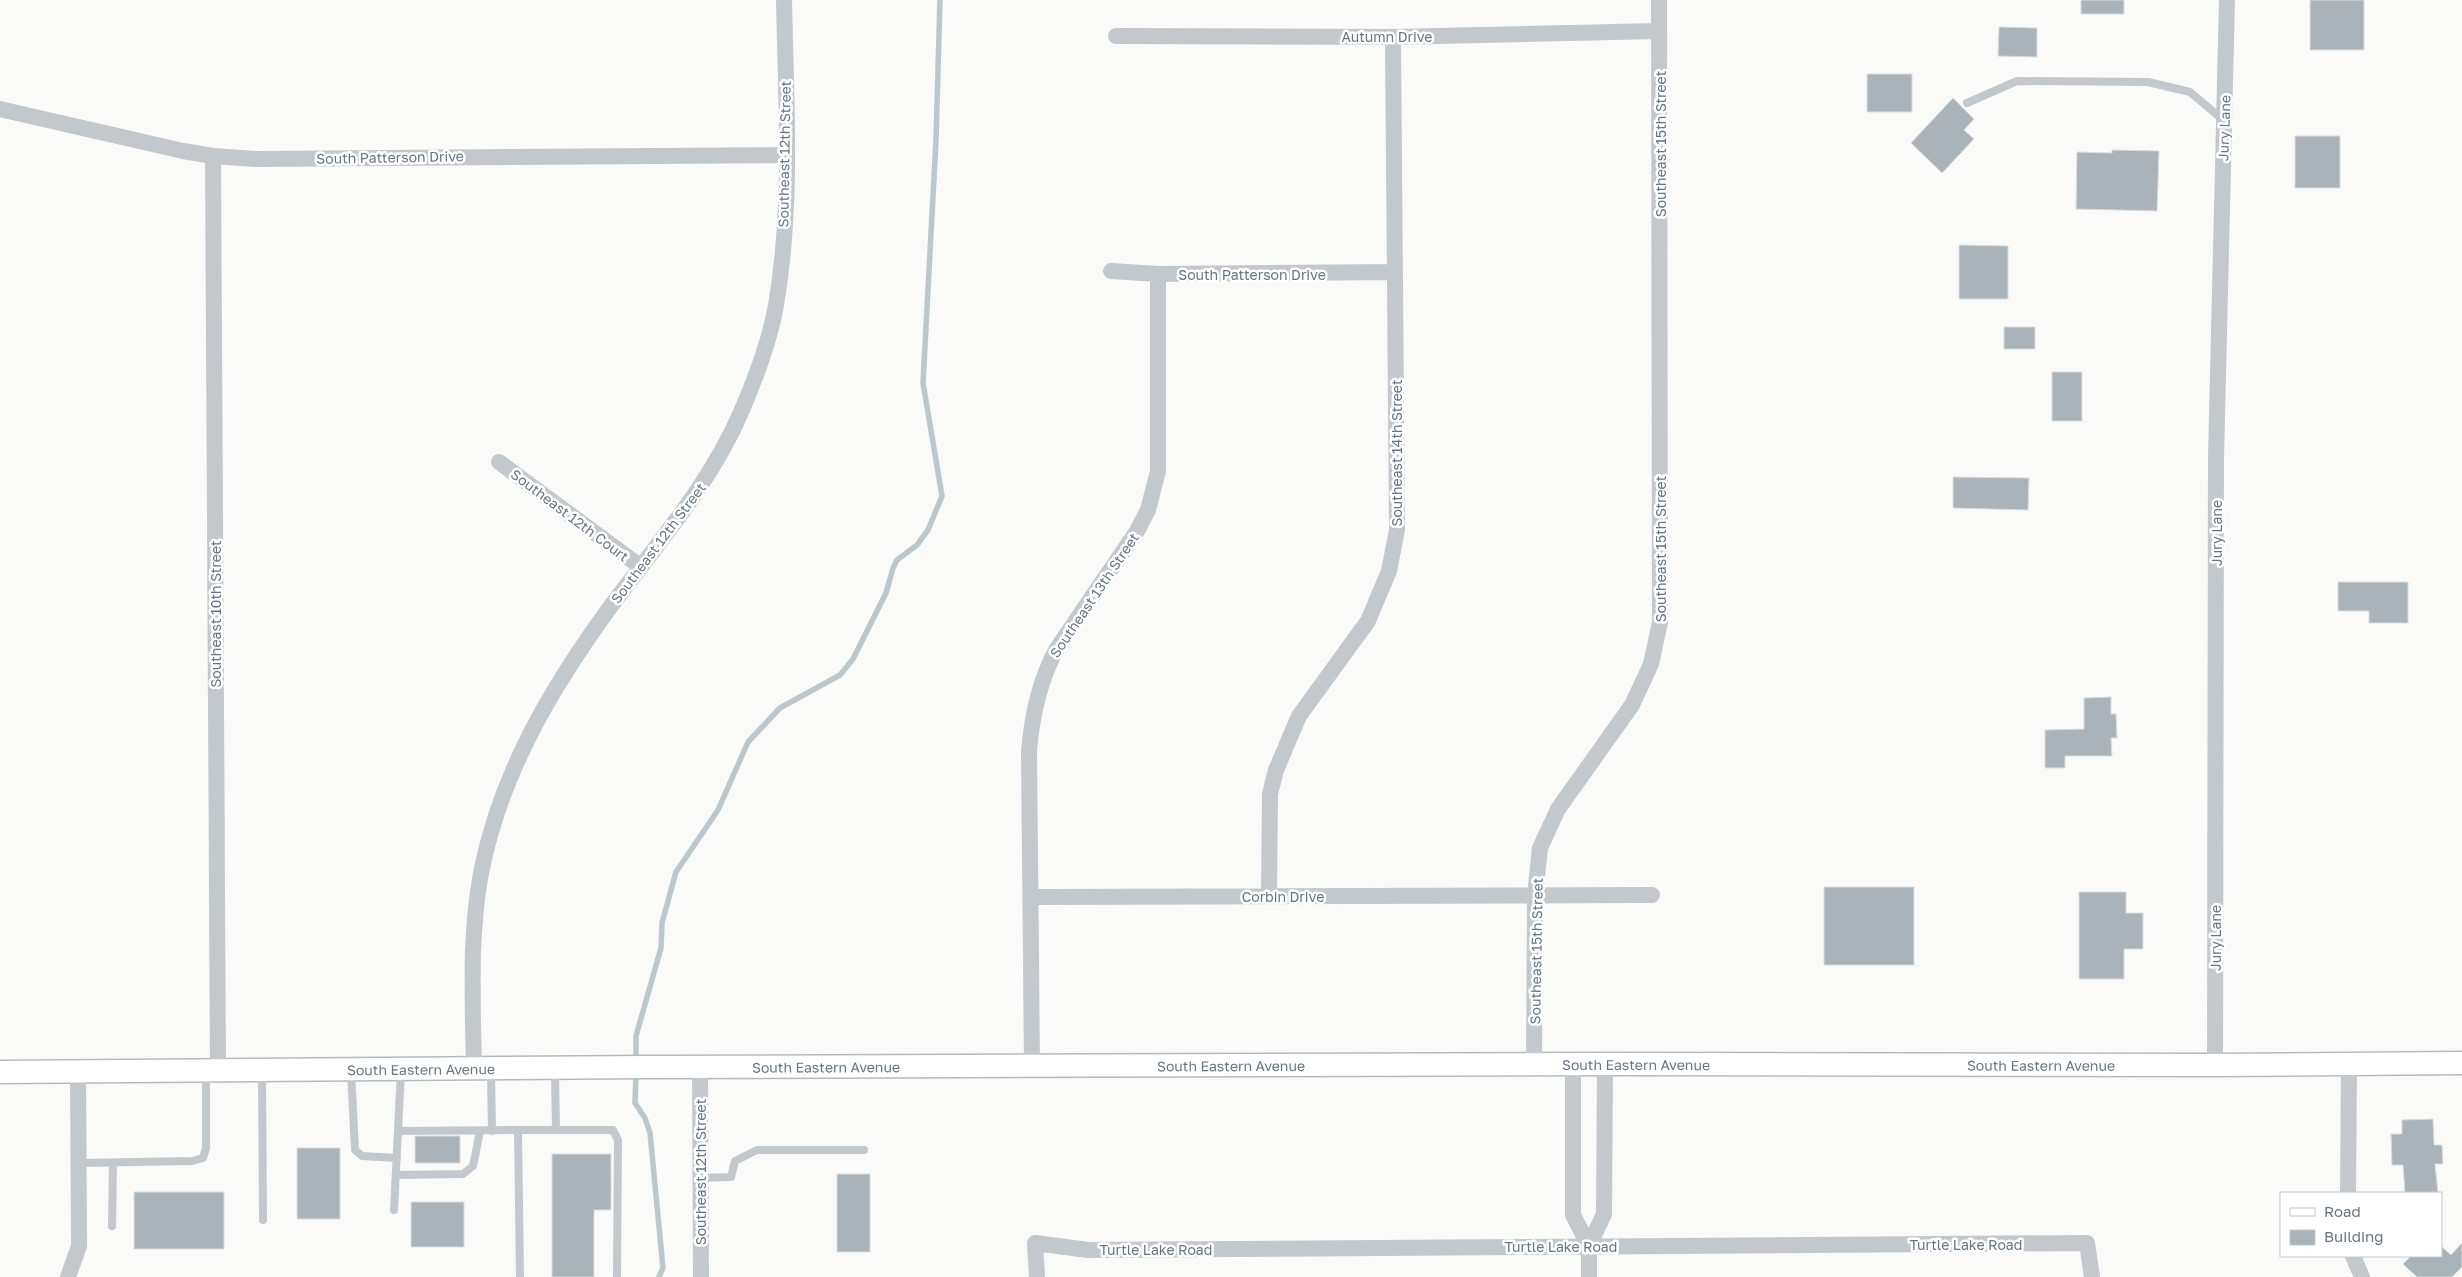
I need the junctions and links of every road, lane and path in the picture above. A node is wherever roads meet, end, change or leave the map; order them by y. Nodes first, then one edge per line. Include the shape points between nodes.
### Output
1 (784, 0) edge
2 (1659, 0) edge
3 (2227, 0) edge
4 (1659, 31) junction
5 (1116, 36) dead end
6 (1393, 36) junction
7 (1967, 103) dead end
8 (0, 109) edge
9 (2224, 121) junction
10 (786, 155) junction
11 (213, 156) junction
12 (1110, 271) dead end
13 (1394, 272) junction
14 (1158, 274) junction
15 (499, 462) dead end
16 (641, 567) junction
17 (1535, 895) junction
18 (1652, 895) dead end
19 (1269, 896) junction
20 (1032, 897) junction
21 (2349, 1063) junction
22 (2462, 1063) edge
23 (1573, 1064) junction
24 (1605, 1064) junction
25 (1534, 1065) junction
26 (2215, 1065) junction
27 (700, 1067) junction
28 (1032, 1067) junction
29 (555, 1068) junction
30 (401, 1069) junction
31 (483, 1069) junction
32 (351, 1070) junction
33 (212, 1071) junction
34 (262, 1071) junction
35 (0, 1072) edge
36 (78, 1072) junction
37 (518, 1130) junction
38 (556, 1130) junction
39 (398, 1131) junction
40 (480, 1131) junction
41 (492, 1131) junction
42 (864, 1150) dead end
43 (397, 1158) junction
44 (78, 1163) junction
45 (113, 1163) junction
46 (396, 1175) junction
47 (700, 1178) junction
48 (2348, 1192) edge
49 (394, 1210) dead end
50 (263, 1220) dead end
51 (112, 1226) dead end
52 (1589, 1246) junction
53 (2353, 1257) edge
54 (68, 1277) edge
55 (520, 1277) edge
56 (617, 1277) edge
57 (700, 1277) edge
58 (1037, 1277) edge
59 (1589, 1277) edge
60 (2092, 1277) edge
61 (2362, 1277) edge

1 - 10 street, Southeast 12th Street
2 - 4 street, Southeast 15th Street
3 - 9 street, Jury Lane
4 - 6 street, Autumn Drive
4 - 17 street, Southeast 15th Street via 1660,622 1651,664 1632,705 1558,809 1540,848
5 - 6 street, Autumn Drive
6 - 13 street, Southeast 14th Street
7 - 9 lane via 2016,81 2148,82 2190,92
8 - 11 street, South Patterson Drive
9 - 26 street, Jury Lane via 2216,458
10 - 11 street, South Patterson Drive via 256,159
10 - 16 street, Southeast 12th Street via 776,307 754,379 728,439 706,478
11 - 33 street, Southeast 10th Street
12 - 14 street, South Patterson Drive
13 - 14 street, South Patterson Drive
13 - 19 street, Southeast 14th Street via 1398,509 1394,551 1368,621 1298,716 1282,753 1270,794
14 - 20 street, Southeast 13th Street via 1159,448 1154,490 1137,531 1056,650 1038,694 1029,751
15 - 16 street, Southeast 12th Court
16 - 31 street, Southeast 12th Street via 574,657 551,695 505,788 491,832 476,912 473,971
17 - 18 street, Corbin Drive
17 - 19 street, Corbin Drive
17 - 25 street, Southeast 15th Street
19 - 20 street, Corbin Drive
20 - 28 street, Southeast 13th Street
21 - 22 main road, South Eastern Avenue
21 - 26 main road, South Eastern Avenue
21 - 48 street
23 - 24 main road, South Eastern Avenue
23 - 25 main road, South Eastern Avenue
23 - 52 street via 1574,1215
24 - 26 main road, South Eastern Avenue
24 - 52 street via 1604,1214
25 - 28 main road, South Eastern Avenue
27 - 28 main road, South Eastern Avenue
27 - 29 main road, South Eastern Avenue
27 - 47 street, Southeast 12th Street
29 - 31 main road, South Eastern Avenue
29 - 38 lane
30 - 31 main road, South Eastern Avenue
30 - 32 main road, South Eastern Avenue
30 - 39 lane
31 - 41 lane
32 - 34 main road, South Eastern Avenue
32 - 43 lane via 355,1150 362,1156
33 - 34 main road, South Eastern Avenue
33 - 36 main road, South Eastern Avenue
33 - 45 lane via 203,1158
34 - 50 lane
35 - 36 main road, South Eastern Avenue
36 - 44 street
37 - 38 lane
37 - 41 lane
37 - 55 lane
38 - 56 lane via 613,1130 618,1140
39 - 40 lane
39 - 43 lane
40 - 41 lane
40 - 46 lane via 473,1166 463,1174
42 - 47 lane via 757,1150 735,1161 731,1177
43 - 46 lane
44 - 45 lane
44 - 54 street via 79,1246
45 - 51 lane
46 - 49 lane
47 - 57 street, Southeast 12th Street
52 - 58 street, Turtle Lake Road via 1088,1250 1035,1243
52 - 59 street
52 - 60 street, Turtle Lake Road via 2087,1243
53 - 61 street

